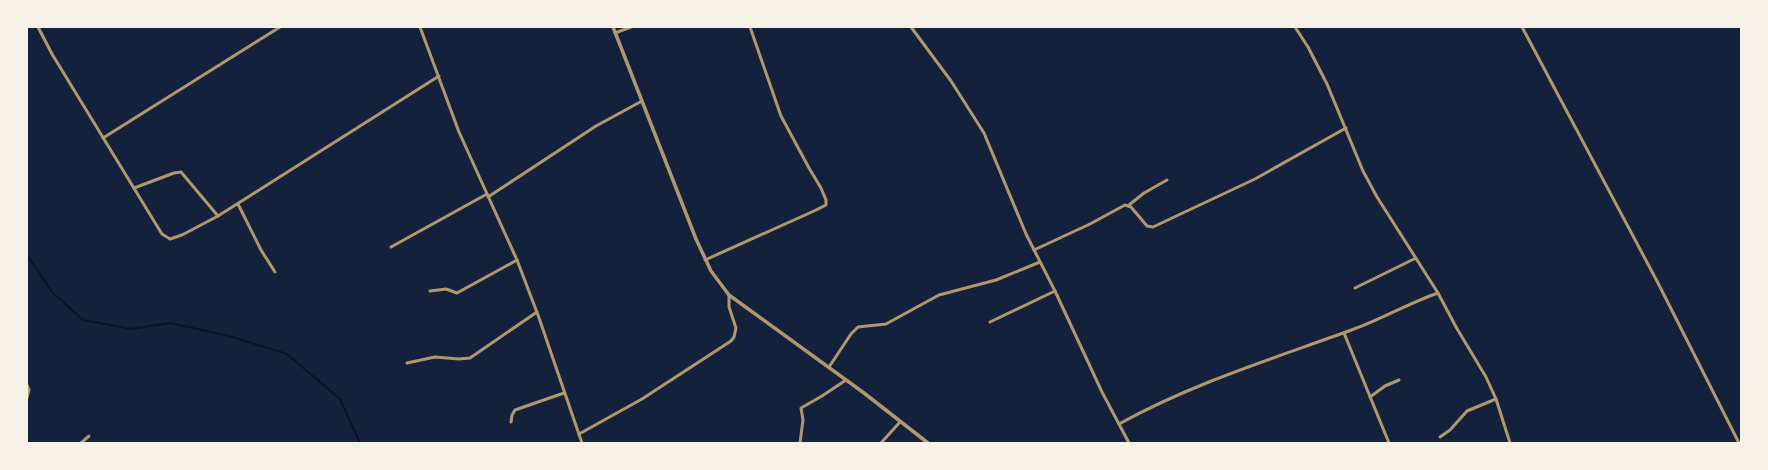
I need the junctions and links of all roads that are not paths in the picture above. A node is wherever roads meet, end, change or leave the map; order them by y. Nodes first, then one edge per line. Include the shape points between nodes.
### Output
1 (38, 27) edge
2 (280, 27) edge
3 (420, 27) edge
4 (613, 27) edge
5 (631, 27) edge
6 (750, 27) edge
7 (910, 27) edge
8 (1295, 27) edge
9 (1522, 27) edge
10 (615, 33) junction
11 (439, 76) junction
12 (642, 101) junction
13 (1346, 128) junction
14 (103, 138) junction
15 (1167, 180) dead end
16 (134, 188) junction
17 (487, 195) junction
18 (238, 204) junction
19 (1129, 205) junction
20 (218, 216) junction
21 (391, 247) dead end
22 (1034, 250) junction
23 (1416, 258) junction
24 (517, 260) junction
25 (705, 260) junction
26 (1040, 262) junction
27 (275, 272) dead end
28 (1355, 288) dead end
29 (430, 291) dead end
30 (1055, 291) junction
31 (1438, 293) junction
32 (729, 295) junction
33 (537, 312) junction
34 (990, 322) dead end
35 (1344, 333) junction
36 (407, 363) dead end
37 (829, 367) junction
38 (846, 380) junction
39 (1400, 380) dead end
40 (27, 384) edge
41 (564, 393) junction
42 (1370, 397) junction
43 (27, 398) edge
44 (1496, 399) junction
45 (511, 422) dead end
46 (900, 422) junction
47 (1119, 424) junction
48 (579, 434) junction
49 (89, 436) dead end
50 (1440, 437) dead end
51 (81, 443) edge
52 (582, 443) edge
53 (800, 443) edge
54 (881, 443) edge
55 (928, 443) edge
56 (1129, 443) edge
57 (1389, 443) edge
58 (1510, 443) edge
59 (1739, 443) edge

1 - 14 street
2 - 14 street
3 - 11 street
4 - 10 street
5 - 10 street
6 - 25 street via 781,116 821,188 826,205
7 - 22 street via 951,81 984,133
8 - 13 street via 1327,84
9 - 59 street via 1576,126
10 - 12 street
11 - 17 street via 459,132
11 - 18 street
12 - 17 street via 596,126
12 - 25 street
13 - 19 street via 1255,179 1153,227 1147,226
13 - 23 street via 1367,177 1387,214
14 - 16 street
15 - 19 street
16 - 20 street via 181,172
16 - 20 street via 162,234 170,239
17 - 21 street
17 - 24 street
18 - 20 street
18 - 27 street
19 - 22 street
22 - 26 street
23 - 28 street
23 - 31 street
24 - 29 street via 457,293 446,289
24 - 33 street
25 - 32 street
26 - 30 street
26 - 37 street via 996,280 939,295 886,324 858,326
30 - 34 street
30 - 47 street
31 - 35 street
31 - 44 street via 1477,360
32 - 37 street
32 - 48 street via 729,307 736,328 731,340 642,399
33 - 36 street via 470,358 435,357
33 - 41 street
35 - 42 street
35 - 47 street via 1215,380
37 - 38 street
38 - 46 street
38 - 53 street via 801,408 803,420
39 - 42 street via 1385,386
40 - 43 street
41 - 45 street via 515,410
41 - 48 street
42 - 57 street
44 - 50 street via 1467,411
44 - 58 street
46 - 54 street
46 - 55 street
47 - 56 street
48 - 52 street
49 - 51 street

